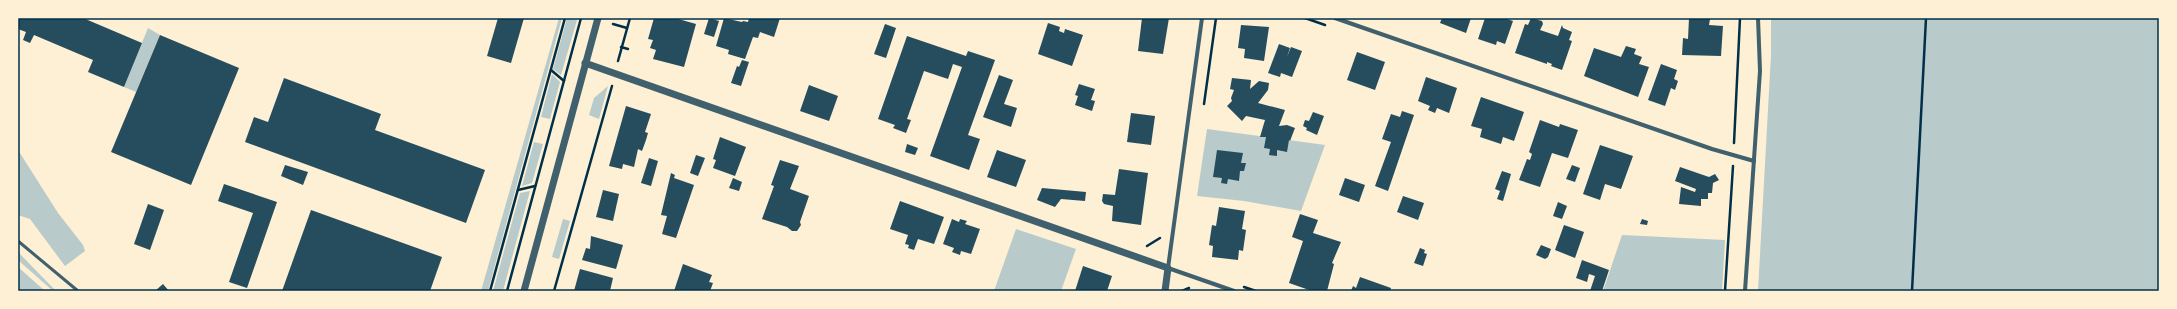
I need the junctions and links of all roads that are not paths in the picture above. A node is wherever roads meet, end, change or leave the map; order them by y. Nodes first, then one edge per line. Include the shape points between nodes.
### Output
1 (598, 18) edge
2 (1202, 18) edge
3 (1334, 18) edge
4 (1758, 18) edge
5 (585, 63) junction
6 (1754, 161) junction
7 (18, 241) edge
8 (1168, 268) junction
9 (78, 291) edge
10 (524, 291) edge
11 (1165, 291) edge
12 (1234, 291) edge
13 (1745, 291) edge

1 - 5 street
2 - 8 street
3 - 6 street
4 - 6 street via 1760,71
5 - 8 street
5 - 10 street
6 - 13 street
7 - 9 lane
8 - 11 street
8 - 12 street

